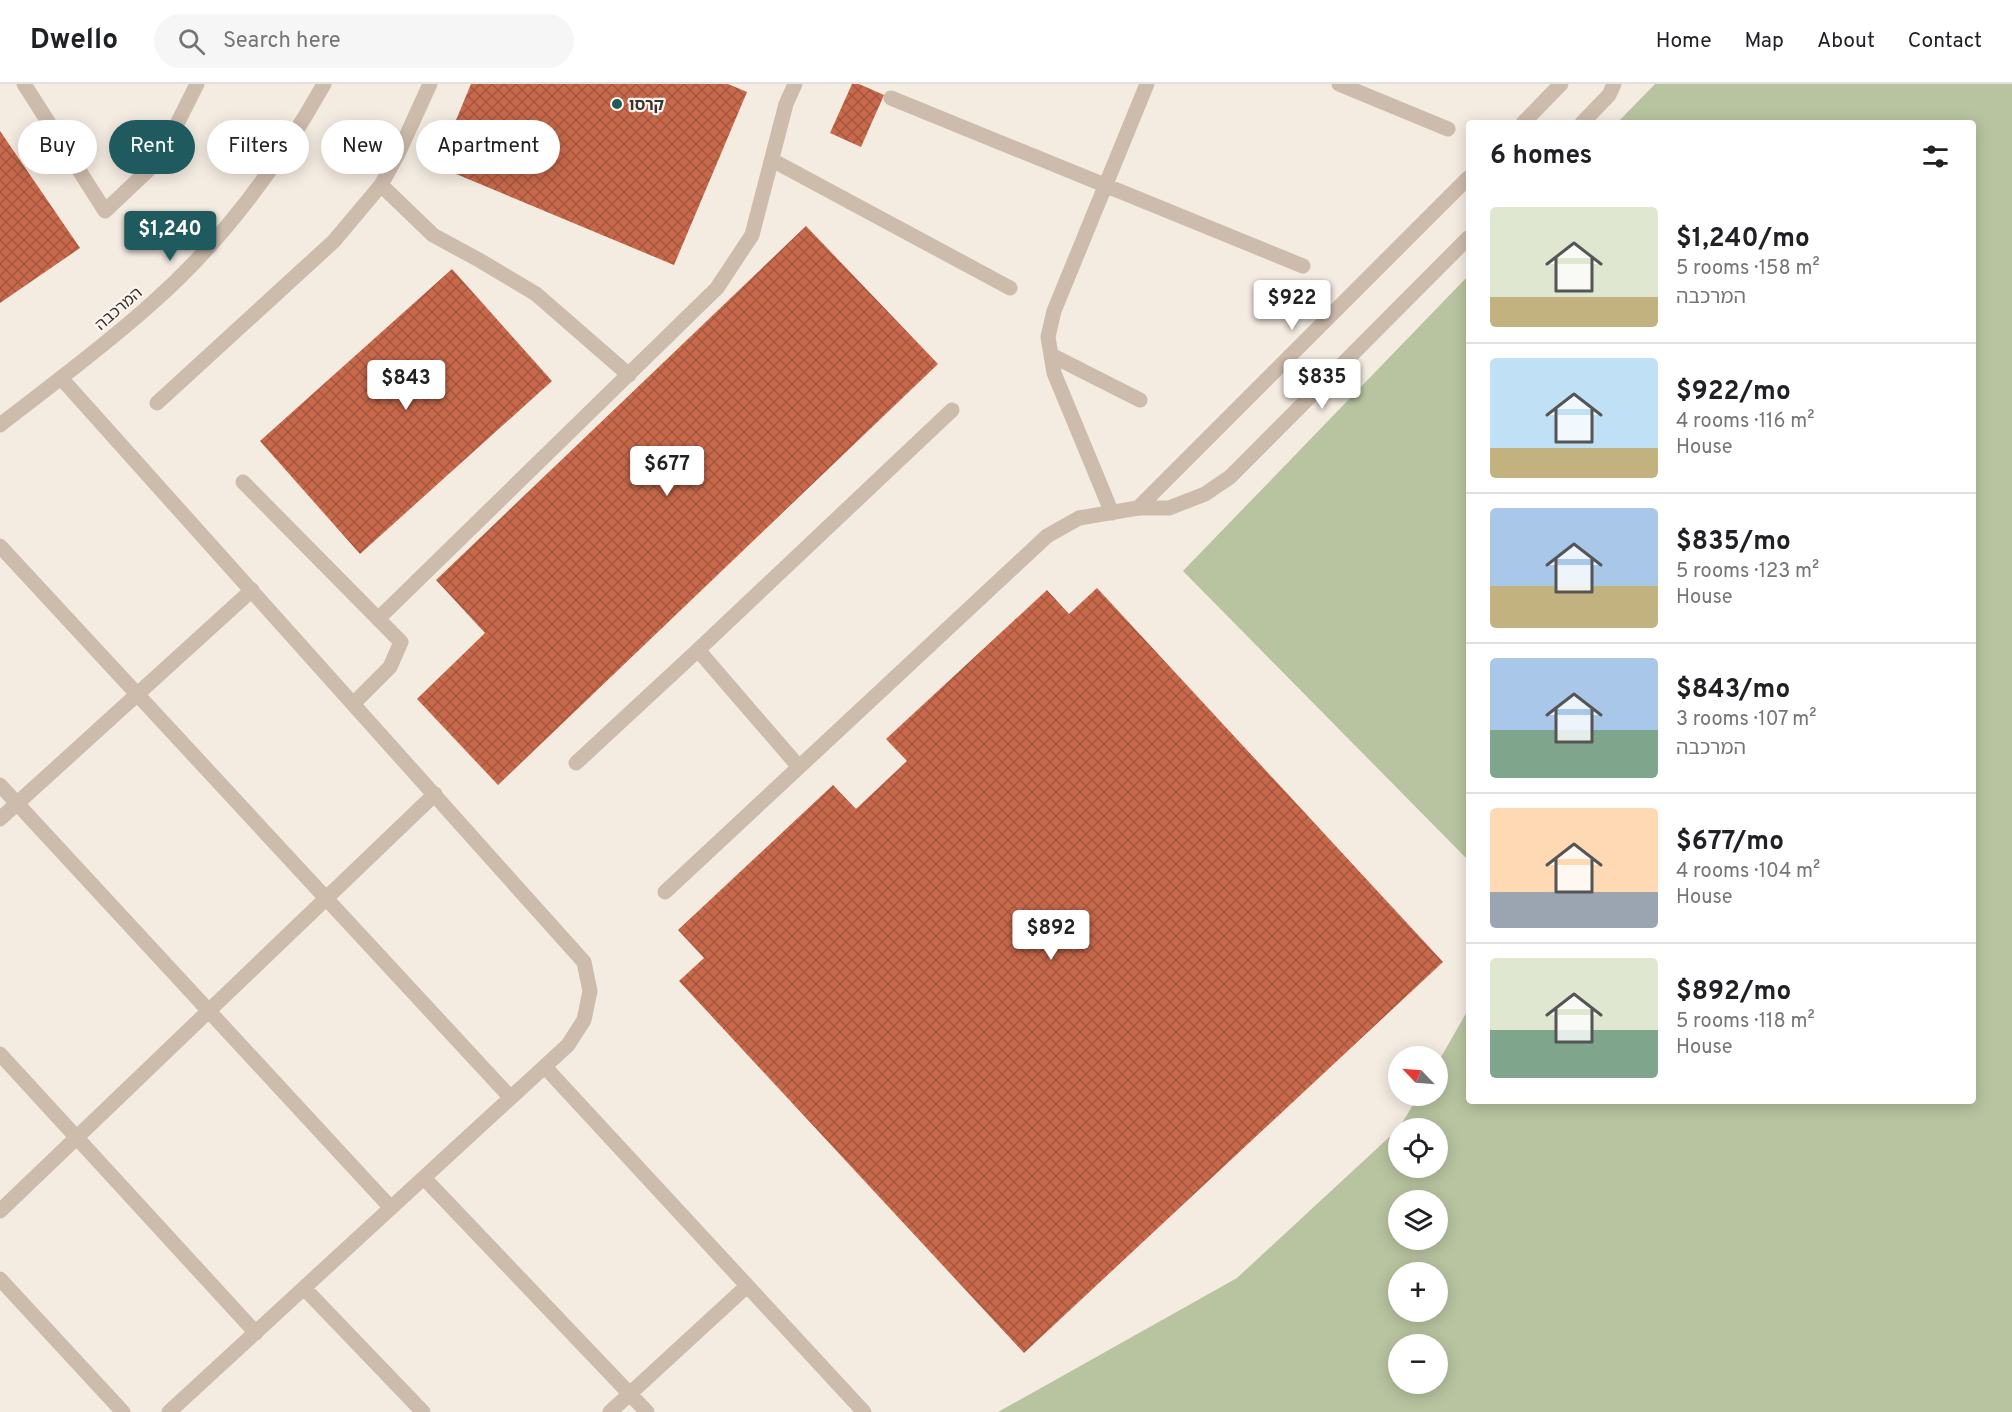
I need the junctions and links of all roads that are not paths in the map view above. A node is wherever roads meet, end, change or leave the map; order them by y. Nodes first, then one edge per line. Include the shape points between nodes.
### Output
1 (24, 84) edge
2 (197, 84) edge
3 (324, 84) edge
4 (429, 84) edge
5 (795, 84) edge
6 (1147, 84) edge
7 (1339, 84) edge
8 (1561, 84) edge
9 (1614, 84) edge
10 (891, 98) dead end
11 (1526, 120) edge
12 (1585, 120) edge
13 (1448, 129) dead end
14 (772, 160) junction
15 (1466, 180) edge
16 (381, 185) junction
17 (1105, 186) junction
18 (1466, 240) edge
19 (1303, 266) dead end
20 (1010, 288) dead end
21 (1051, 355) junction
22 (629, 375) junction
23 (61, 378) junction
24 (1140, 400) dead end
25 (157, 403) dead end
26 (952, 410) dead end
27 (0, 425) edge
28 (243, 482) dead end
29 (1138, 508) junction
30 (1112, 513) junction
31 (0, 546) edge
32 (252, 590) junction
33 (378, 620) junction
34 (698, 650) junction
35 (137, 694) junction
36 (353, 704) junction
37 (576, 763) dead end
38 (799, 767) junction
39 (0, 785) edge
40 (435, 795) junction
41 (17, 803) junction
42 (0, 819) edge
43 (664, 892) dead end
44 (326, 898) junction
45 (209, 1011) junction
46 (0, 1054) edge
47 (544, 1067) junction
48 (510, 1098) junction
49 (77, 1137) junction
50 (424, 1178) junction
51 (391, 1208) junction
52 (0, 1211) edge
53 (0, 1280) edge
54 (747, 1286) junction
55 (304, 1288) junction
56 (256, 1333) junction
57 (630, 1394) junction
58 (123, 1412) edge
59 (169, 1412) edge
60 (423, 1412) edge
61 (610, 1412) edge
62 (647, 1412) edge
63 (864, 1412) edge

1 - 2 street via 105,210 159,160
3 - 23 street, המרכבה via 273,168 203,252 151,304
4 - 16 street
5 - 14 street
6 - 17 street
7 - 13 street
8 - 11 street
9 - 12 street via 1610,95
10 - 17 street
14 - 20 street
14 - 22 street via 752,235 717,288
15 - 29 street
16 - 22 street via 433,235 536,294
16 - 25 street via 334,241
17 - 19 street
17 - 21 street via 1054,311 1047,337
18 - 29 street via 1230,477 1205,494 1169,508
21 - 24 street
21 - 30 street via 1054,373
22 - 33 street
23 - 27 street, המרכבה
23 - 32 street
26 - 34 street
28 - 33 street
29 - 30 street
30 - 38 street via 1079,518 1047,536
31 - 35 street
32 - 35 street
32 - 36 street
33 - 36 street via 401,642 390,667
34 - 37 street
34 - 38 street
35 - 41 street
35 - 44 street
36 - 40 street
38 - 43 street
39 - 41 street
40 - 44 street
40 - 47 street via 584,962 590,991 584,1020 568,1045
41 - 42 street
41 - 45 street
44 - 45 street
44 - 48 street
45 - 49 street
45 - 51 street
46 - 49 street
47 - 48 street
47 - 54 street
48 - 50 street
49 - 52 street
49 - 56 street
50 - 51 street
50 - 57 street
51 - 55 street
53 - 58 street
54 - 57 street
54 - 63 street
55 - 56 street
55 - 60 street
56 - 59 street
57 - 61 street
57 - 62 street

